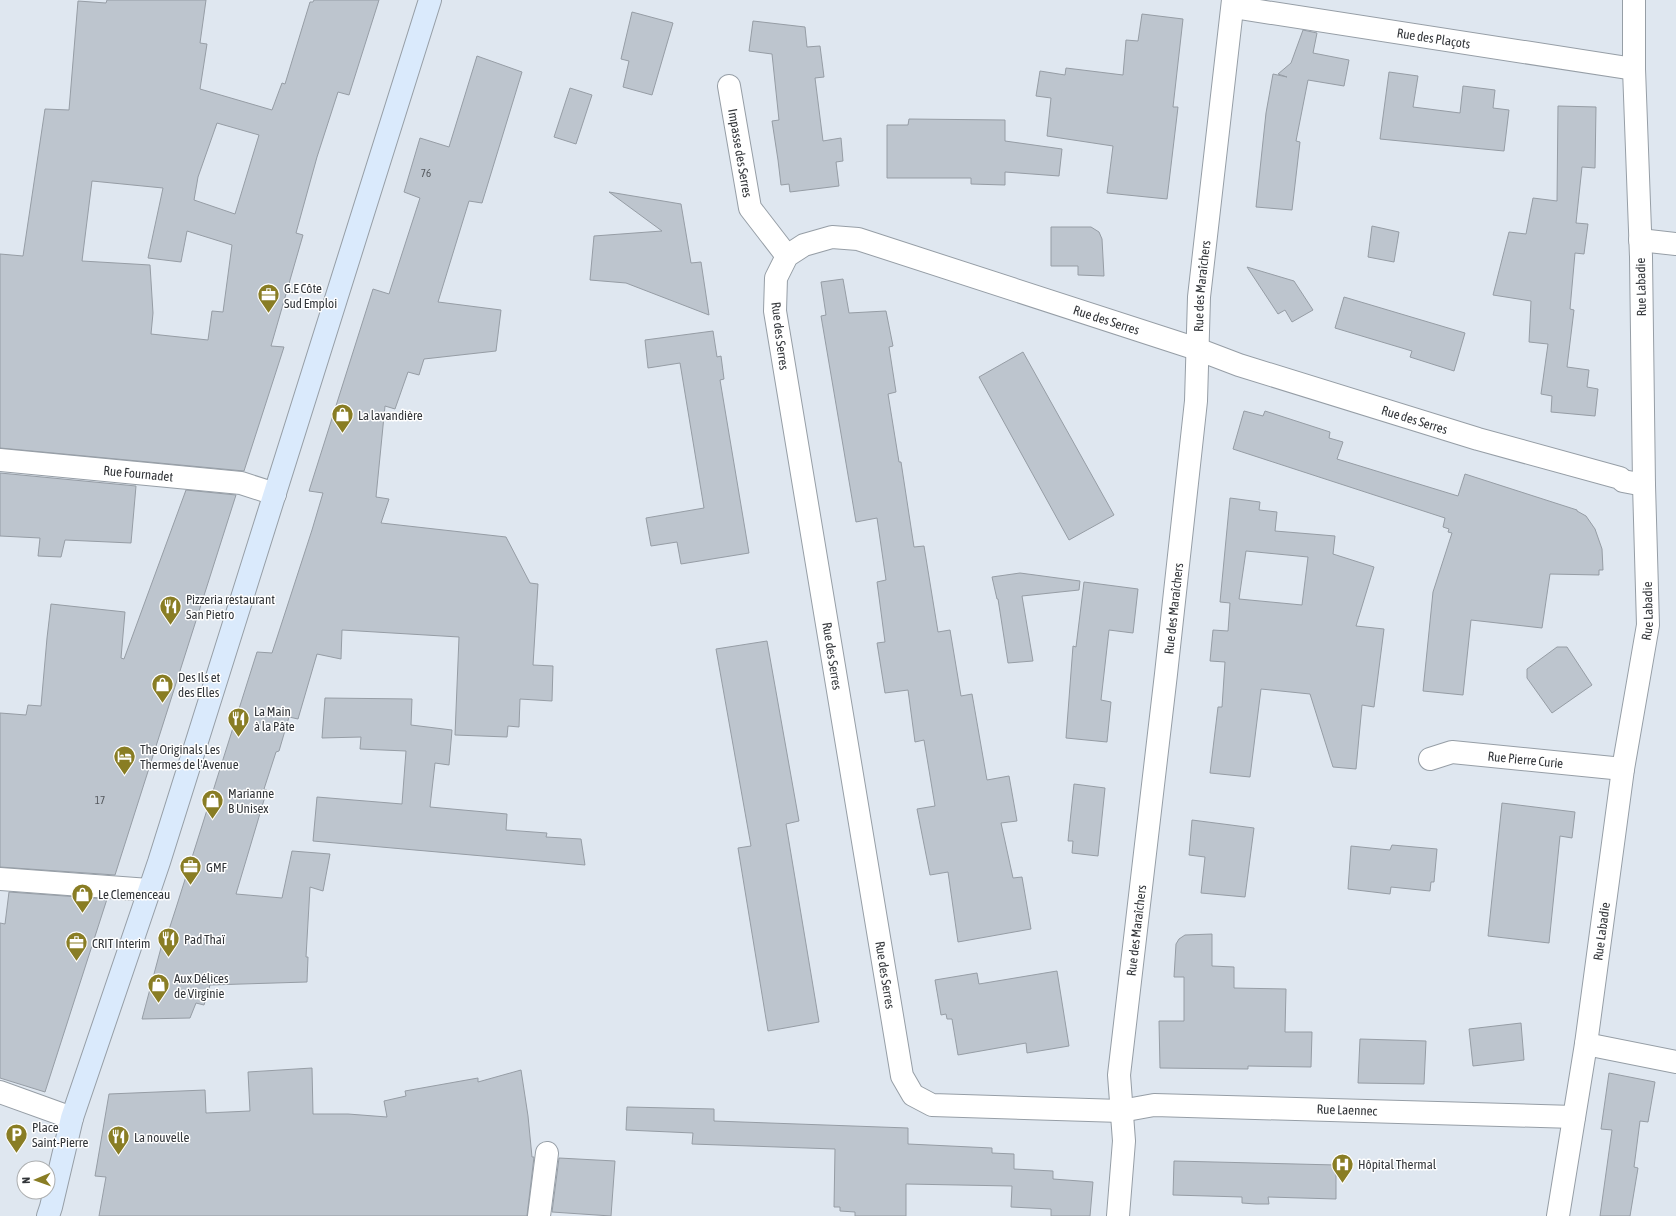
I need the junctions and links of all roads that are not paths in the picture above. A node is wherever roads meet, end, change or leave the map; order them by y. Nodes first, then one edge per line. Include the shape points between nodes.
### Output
1 (430, 0) edge
2 (1634, 0) edge
3 (1233, 3) edge
4 (1634, 69) junction
5 (729, 86) dead end
6 (1640, 240) junction
7 (1676, 244) edge
8 (787, 256) junction
9 (1197, 349) junction
10 (0, 460) edge
11 (1644, 485) junction
12 (275, 494) junction
13 (1430, 760) dead end
14 (1624, 769) junction
15 (0, 879) edge
16 (148, 890) junction
17 (1586, 1044) junction
18 (1676, 1062) edge
19 (0, 1092) edge
20 (1121, 1111) junction
21 (1574, 1117) junction
22 (72, 1118) junction
23 (547, 1152) dead end
24 (48, 1216) edge
25 (539, 1216) edge
26 (1118, 1216) edge
27 (1558, 1216) edge

1 - 12 main road
2 - 4 street, Rue Labadie
3 - 4 street, Rue des Plaçots
3 - 9 street, Rue des Maraîchers via 1199,297
4 - 6 street, Rue Labadie
5 - 8 street, Impasse des Serres via 750,208
6 - 7 street
6 - 11 street, Rue Labadie
8 - 9 street, Rue des Serres via 804,246 832,237 858,239
8 - 20 street, Rue des Serres via 776,278 774,311 902,1076 912,1095 932,1105
9 - 11 street, Rue des Serres via 1239,365 1478,439 1620,478 1622,481
9 - 20 street, Rue des Maraîchers via 1196,401 1119,1075
10 - 12 street, Rue Fournadet via 241,483
11 - 14 street, Rue Labadie via 1648,625
12 - 16 main road
13 - 14 street, Rue Pierre Curie via 1452,752
14 - 17 street, Rue Labadie
15 - 16 street
16 - 22 main road
17 - 18 street
17 - 21 street, Rue Labadie
19 - 22 street
20 - 21 street, Rue Laennec via 1154,1105
20 - 26 street, Rue des Maraîchers via 1124,1141
21 - 27 street, Rue Labadie
22 - 24 main road
23 - 25 street

